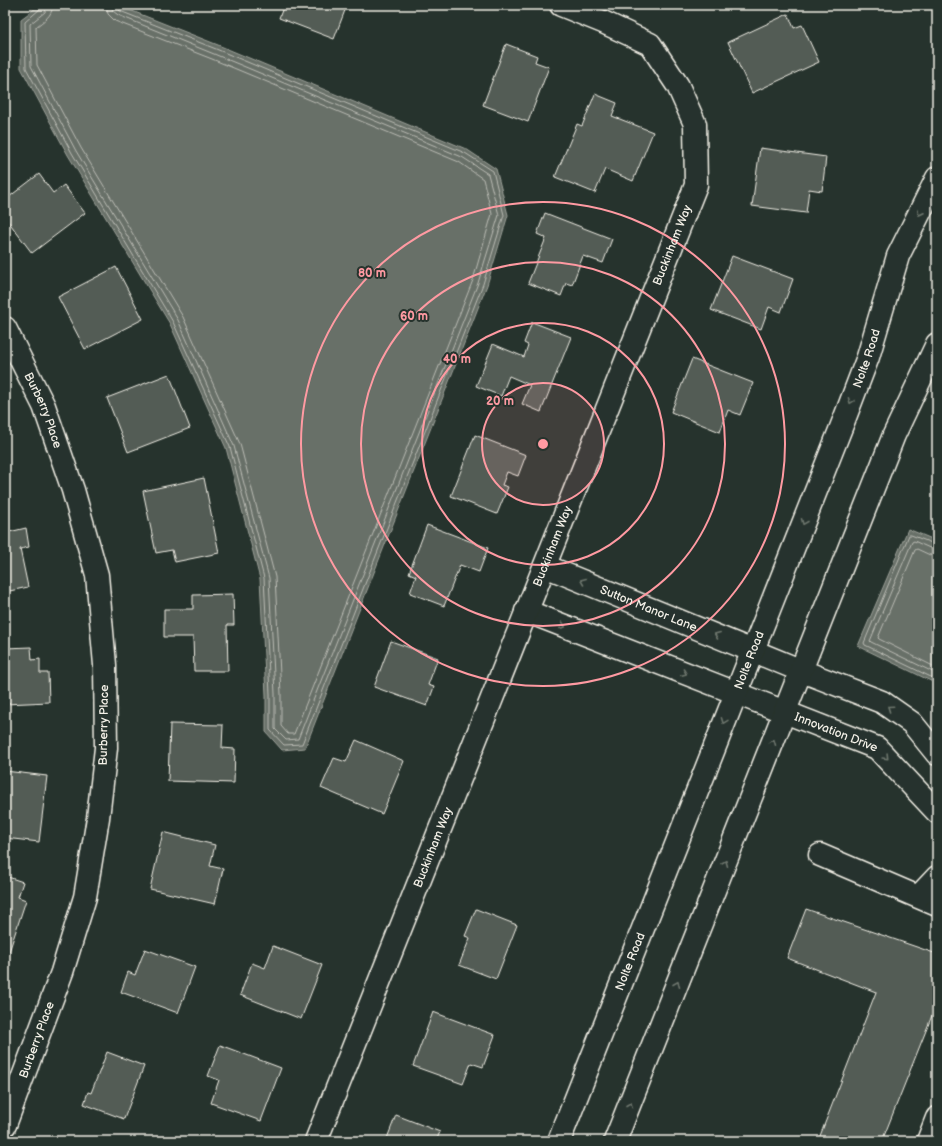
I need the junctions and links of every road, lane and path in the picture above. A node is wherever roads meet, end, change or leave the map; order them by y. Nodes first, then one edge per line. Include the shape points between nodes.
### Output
1 (561, 5) edge
2 (937, 178) edge
3 (5, 328) edge
4 (937, 344) edge
5 (545, 566) junction
6 (526, 612) junction
7 (753, 650) junction
8 (802, 671) junction
9 (735, 692) junction
10 (785, 713) junction
11 (937, 754) edge
12 (937, 812) edge
13 (820, 855) dead end
14 (937, 878) edge
15 (928, 901) edge
16 (937, 1118) edge
17 (5, 1125) edge
18 (316, 1141) edge
19 (559, 1141) edge
20 (615, 1141) edge
21 (928, 1141) edge

1 - 5 street, Buckinham Way via 650,44 678,86 695,124 696,185
2 -> 7 street, Nolte Road via 898,256 868,357
3 - 17 street, Burberry Place via 44,406 74,490 97,576 105,665 106,748 85,898 62,972
4 - 8 street via 894,435
5 - 6 street, Buckinham Way
7 -> 5 street, Sutton Manor Lane
6 -> 9 street
6 - 18 street, Buckinham Way
7 - 8 street
7 - 9 street, Nolte Road
8 - 10 street
11 -> 8 street via 912,723 882,702
9 - 10 street, Innovation Drive
9 -> 19 street, Nolte Road
10 -> 12 street, Innovation Drive via 877,748
20 -> 10 street
13 - 15 street
14 - 15 street
16 - 21 street

